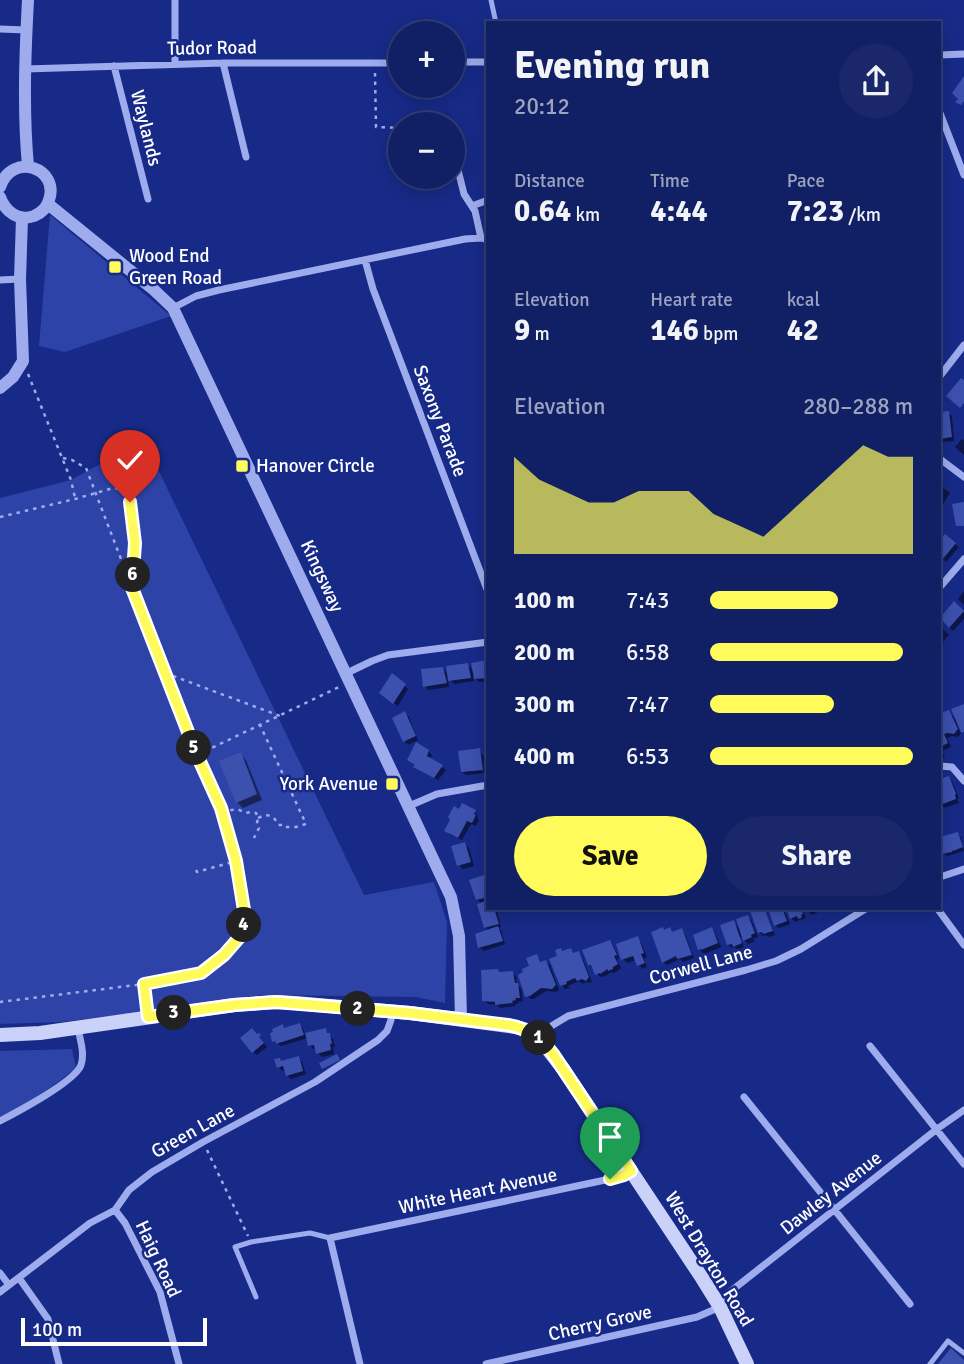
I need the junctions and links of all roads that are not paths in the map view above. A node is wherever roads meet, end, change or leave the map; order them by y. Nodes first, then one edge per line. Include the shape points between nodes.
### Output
1 (28, 0) edge
2 (175, 0) edge
3 (491, 0) edge
4 (496, 21) edge
5 (0, 29) edge
6 (26, 30) junction
7 (964, 54) edge
8 (941, 55) edge
9 (465, 62) edge
10 (486, 62) edge
11 (223, 63) junction
12 (388, 63) edge
13 (175, 64) junction
14 (114, 66) junction
15 (24, 69) junction
16 (941, 116) edge
17 (246, 157) dead end
18 (28, 166) junction
19 (964, 175) edge
20 (1, 181) edge
21 (463, 189) edge
22 (0, 197) edge
23 (148, 199) dead end
24 (486, 201) edge
25 (48, 204) junction
26 (472, 206) junction
27 (22, 218) junction
28 (484, 239) edge
29 (365, 260) junction
30 (0, 279) edge
31 (20, 279) junction
32 (173, 308) junction
33 (964, 345) edge
34 (941, 375) edge
35 (0, 388) edge
36 (941, 460) edge
37 (964, 477) edge
38 (964, 558) edge
39 (941, 586) edge
40 (486, 587) edge
41 (486, 642) edge
42 (349, 678) junction
43 (941, 766) edge
44 (964, 781) edge
45 (486, 785) edge
46 (409, 806) junction
47 (964, 869) edge
48 (941, 877) edge
49 (864, 910) edge
50 (938, 910) edge
51 (964, 945) edge
52 (391, 1012) junction
53 (461, 1019) junction
54 (78, 1028) junction
55 (0, 1035) edge
56 (539, 1038) junction
57 (870, 1046) dead end
58 (744, 1097) dead end
59 (964, 1110) edge
60 (0, 1121) edge
61 (937, 1129) junction
62 (964, 1164) edge
63 (631, 1171) junction
64 (115, 1210) junction
65 (834, 1212) junction
66 (330, 1238) junction
67 (0, 1273) edge
68 (19, 1278) junction
69 (9, 1285) junction
70 (0, 1292) edge
71 (256, 1297) dead end
72 (910, 1304) dead end
73 (719, 1305) junction
74 (964, 1353) edge
75 (59, 1364) edge
76 (179, 1364) edge
77 (360, 1364) edge
78 (486, 1364) edge
79 (747, 1364) edge
80 (930, 1364) edge

1 - 6 street
2 - 13 street
3 - 4 lane
5 - 6 street
6 - 15 street
7 - 8 street
9 - 10 street
11 - 12 street, Tudor Road
11 - 13 street, Tudor Road
11 - 17 street
13 - 14 street, Tudor Road
14 - 15 street, Tudor Road
14 - 23 street, Waylands
15 - 18 street
16 - 19 street
18 - 20 street via 15,168
18 - 25 street via 43,173 49,182
21 - 26 street
22 - 27 street via 7,210
24 - 26 street
25 - 27 street via 38,214
25 - 32 street, Kingsway
26 - 28 street
27 - 31 street
28 - 29 street
29 - 32 street via 211,292
29 - 40 street, Saxony Parade
30 - 31 street
31 - 35 street via 23,361
32 - 42 street, Kingsway
33 - 34 street
36 - 37 street
38 - 39 street
41 - 42 street via 388,656 372,661
42 - 46 street, Kingsway
43 - 44 street via 952,767
45 - 46 street via 437,794
46 - 53 street, Kingsway via 455,912
47 - 48 street
49 - 56 street, Corwell Lane via 789,955 746,971 568,1016
50 - 51 street
52 - 53 main road
52 - 54 main road via 276,1002
52 - 64 street, Green Lane via 387,1031 378,1040 315,1082 168,1161 140,1181
53 - 56 main road via 516,1027
54 - 55 main road
54 - 60 street via 83,1055 80,1068
56 - 63 main road, West Drayton Road
57 - 61 street
58 - 65 street
59 - 61 street, Dawley Avenue
61 - 62 street
61 - 65 street, Dawley Avenue
63 - 66 street, White Heart Avenue
63 - 73 main road, West Drayton Road
64 - 68 street, Green Lane via 90,1223
64 - 76 street, Haig Road via 160,1292
65 - 72 street
65 - 73 street, Dawley Avenue
66 - 71 lane via 310,1233 235,1247
66 - 77 street
67 - 69 street
68 - 69 street, Green Lane
68 - 75 street via 48,1319
69 - 70 street, Green Lane
73 - 78 street, Cherry Grove via 697,1317
73 - 79 main road, West Drayton Road
74 - 80 lane via 948,1341

